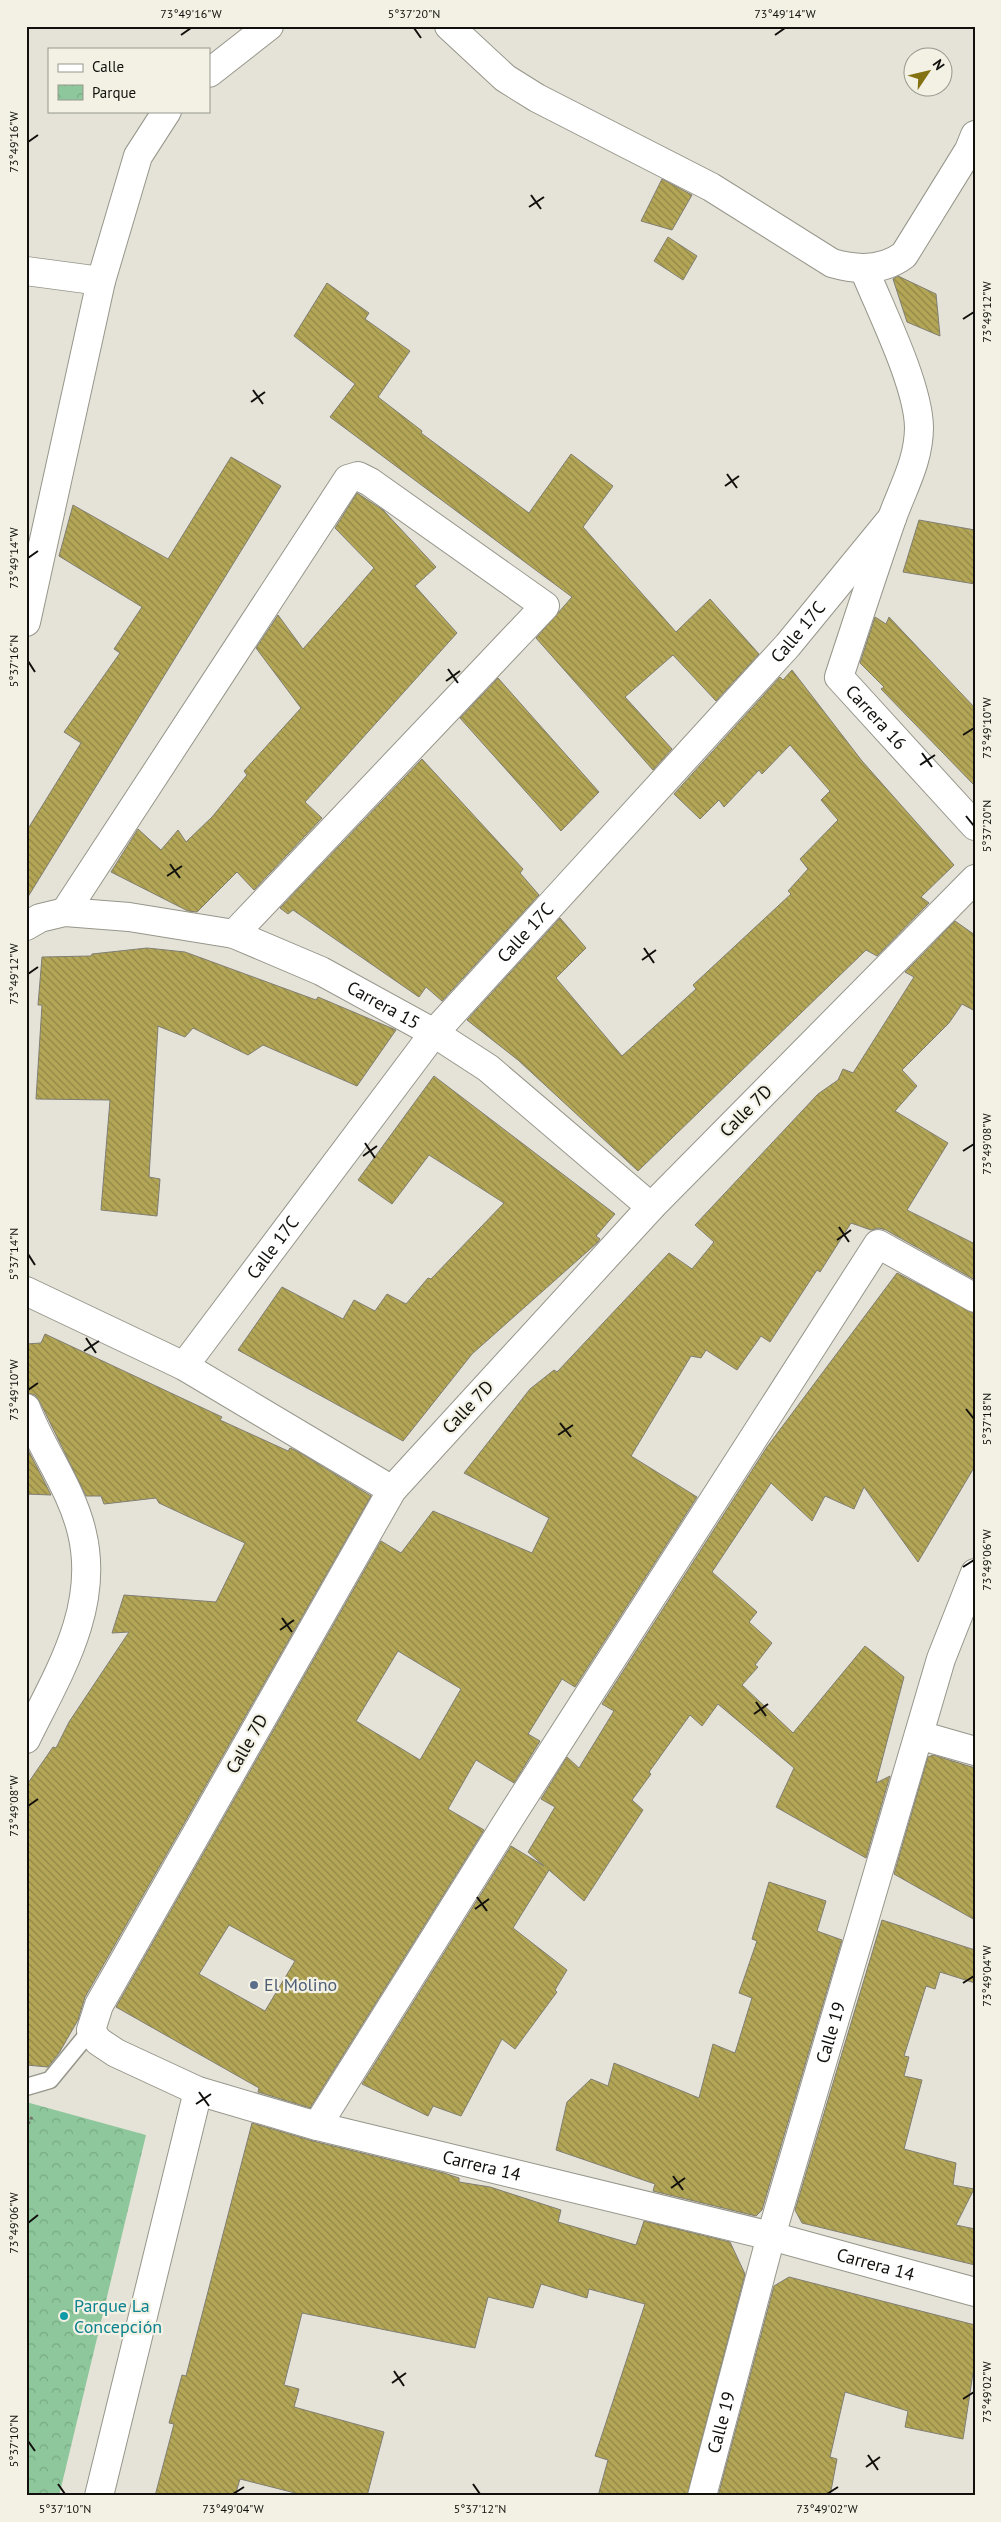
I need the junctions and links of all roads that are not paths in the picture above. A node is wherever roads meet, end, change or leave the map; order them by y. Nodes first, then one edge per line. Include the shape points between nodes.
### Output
1 (269, 26) edge
2 (449, 26) edge
3 (210, 72) edge
4 (166, 112) edge
5 (975, 135) edge
6 (864, 269) junction
7 (26, 271) edge
8 (101, 281) junction
9 (892, 518) junction
10 (26, 622) edge
11 (975, 826) edge
12 (975, 879) edge
13 (65, 912) junction
14 (26, 926) edge
15 (234, 934) junction
16 (434, 1033) junction
17 (651, 1207) junction
18 (26, 1291) edge
19 (975, 1298) edge
20 (184, 1366) junction
21 (26, 1408) edge
22 (392, 1490) junction
23 (975, 1573) edge
24 (919, 1734) junction
25 (26, 1739) edge
26 (975, 1751) edge
27 (92, 2030) junction
28 (26, 2087) edge
29 (198, 2091) junction
30 (317, 2126) junction
31 (771, 2236) junction
32 (975, 2292) edge
33 (100, 2496) edge
34 (702, 2496) edge

1 - 3 street
2 - 6 street via 506,78 537,98 711,187 832,263
4 - 8 street via 138,156
5 - 6 street via 969,150 904,254 896,260
6 - 9 street via 915,400 919,427 910,478
7 - 8 street
8 - 10 street
9 - 11 street, Carrera 16 via 839,677
9 - 16 street, Calle 17C via 788,645
12 - 17 street, Calle 7D
13 - 14 street, Carrera 15 via 40,918
13 - 15 street, Carrera 15 via 130,917
13 - 15 street via 348,479 358,476 544,606
15 - 16 street, Carrera 15 via 321,971
16 - 17 street, Carrera 15 via 488,1068
16 - 20 street, Calle 17C
17 - 22 street, Calle 7D
18 - 20 street
19 - 30 street via 878,1244 513,1813
20 - 22 street
21 - 25 street via 82,1533 87,1568 85,1598 74,1642
22 - 27 street, Calle 7D via 99,2005
23 - 24 street, Calle 19 via 941,1659
24 - 26 street
24 - 31 street, Calle 19
27 - 28 lane via 50,2080
27 - 29 street, Carrera 14 via 98,2041 116,2054
29 - 30 street, Carrera 14
29 - 33 street
30 - 31 street, Carrera 14
31 - 32 street, Carrera 14
31 - 34 street, Calle 19

